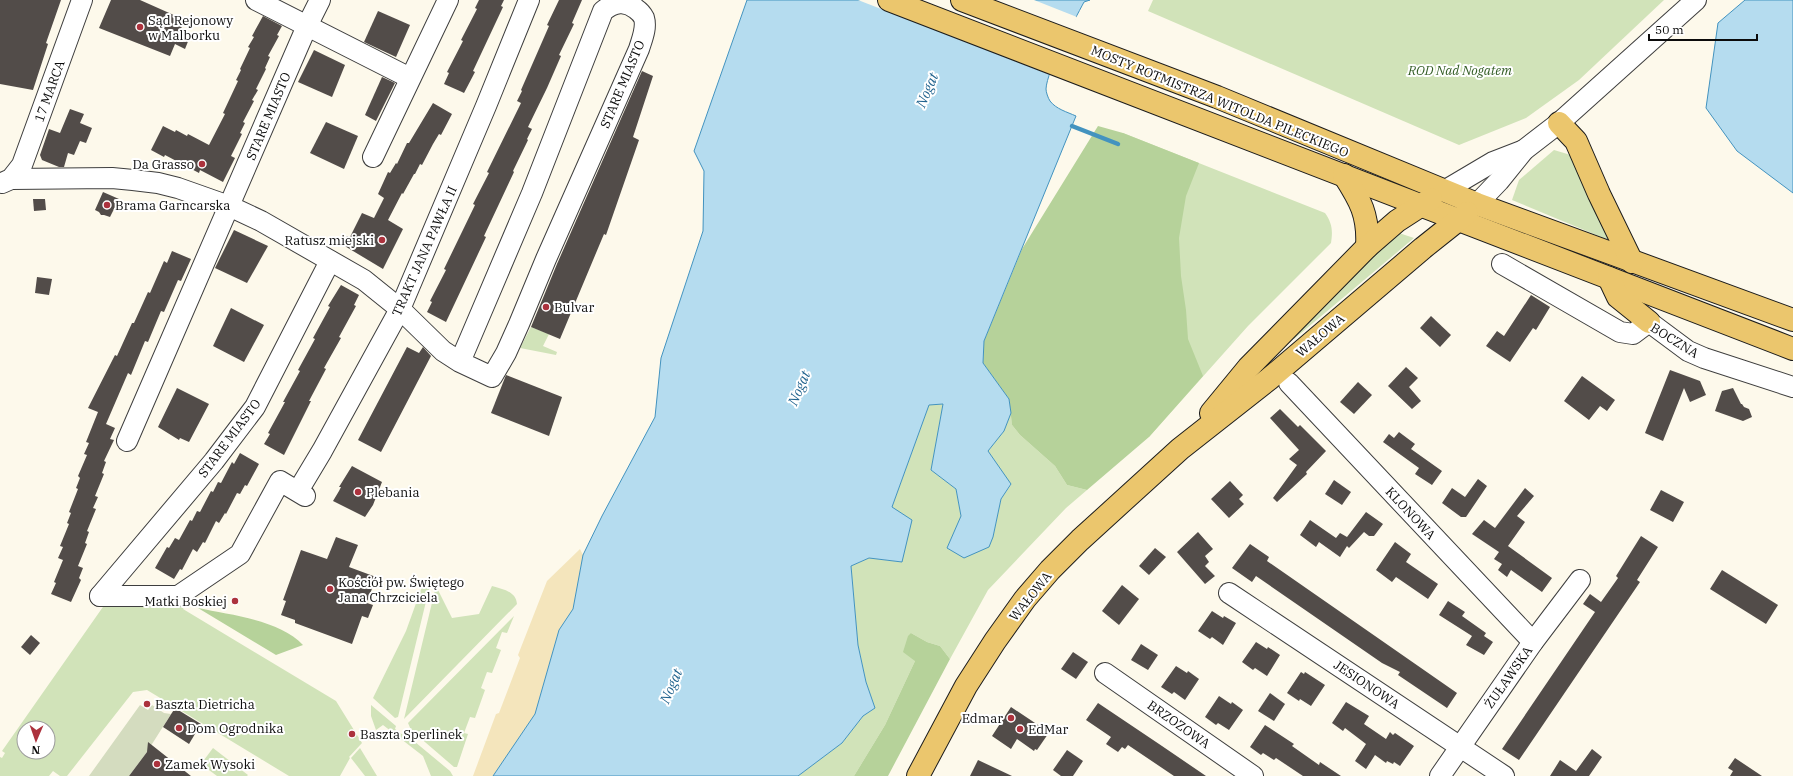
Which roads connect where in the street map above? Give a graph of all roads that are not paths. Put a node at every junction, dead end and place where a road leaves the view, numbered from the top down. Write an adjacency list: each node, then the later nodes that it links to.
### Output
1 (82, 0): 15 (street, 17 MARCA)
2 (320, 0): 9 (street, STARE MIASTO)
3 (448, 0): 10 (street)
4 (529, 0): 26 (street, TRAKT JANA PAWŁA II)
5 (889, 0): 14 (main road, MOSTY ROTMISTRZA WITOLDA PILECKIEGO)
6 (962, 0): 16 (main road, MOSTY ROTMISTRZA WITOLDA PILECKIEGO)
7 (1696, 0): 11 (street)
8 (262, 3): 9 (street)
9 (307, 26): 10 (street); 18 (street, STARE MIASTO)
10 (410, 78): 13 (street)
11 (1559, 123): 12 (street); 23 (main road)
12 (1524, 150): 16 (street); 17 (street)
13 (373, 158)
14 (1344, 175): 19 (main road, MOSTY ROTMISTRZA WITOLDA PILECKIEGO); 21 (main road)
15 (6, 181): 18 (street, STARE MIASTO)
16 (1444, 191): 17 (main road, MOSTY ROTMISTRZA WITOLDA PILECKIEGO); 19 (main road, WAŁOWA)
17 (1477, 204): 20 (main road, WAŁOWA); 23 (main road, MOSTY ROTMISTRZA WITOLDA PILECKIEGO)
18 (229, 206): 22 (street, STARE MIASTO); 33 (street, STARE MIASTO)
19 (1421, 206): 20 (main road, MOSTY ROTMISTRZA WITOLDA PILECKIEGO); 21 (main road, WAŁOWA)
20 (1460, 220): 25 (main road, MOSTY ROTMISTRZA WITOLDA PILECKIEGO); 34 (main road, WAŁOWA)
21 (1366, 247): 34 (main road, WAŁOWA)
22 (330, 261): 26 (street, STARE MIASTO); 35 (street, STARE MIASTO)
23 (1632, 262): 27 (main road, MOSTY ROTMISTRZA WITOLDA PILECKIEGO)
24 (1502, 264): 28 (street, BOCZNA)
25 (1609, 278): 28 (main road); 29 (main road, MOSTY ROTMISTRZA WITOLDA PILECKIEGO)
26 (400, 309): 30 (street, STARE MIASTO); 35 (street, TRAKT JANA PAWŁA II)
27 (1793, 320)
28 (1649, 322): 32 (street, BOCZNA)
29 (1793, 349)
30 (460, 362): 30 (street, STARE MIASTO)
31 (1289, 383): 38 (street, KLONOWA)
32 (1793, 387)
33 (127, 441)
34 (1180, 449): 41 (main road, WAŁOWA)
35 (302, 494)
36 (1580, 580): 38 (street, ŻUŁAWSKA)
37 (1229, 593): 40 (street, JESIONOWA)
38 (1533, 642): 40 (street, ŻUŁAWSKA)
39 (1105, 673): 42 (street, BRZOZOWA)
40 (1460, 746): 43 (street, ŻUŁAWSKA); 44 (street, JESIONOWA)
41 (918, 776)
42 (1253, 776)
43 (1440, 776)
44 (1504, 776)

